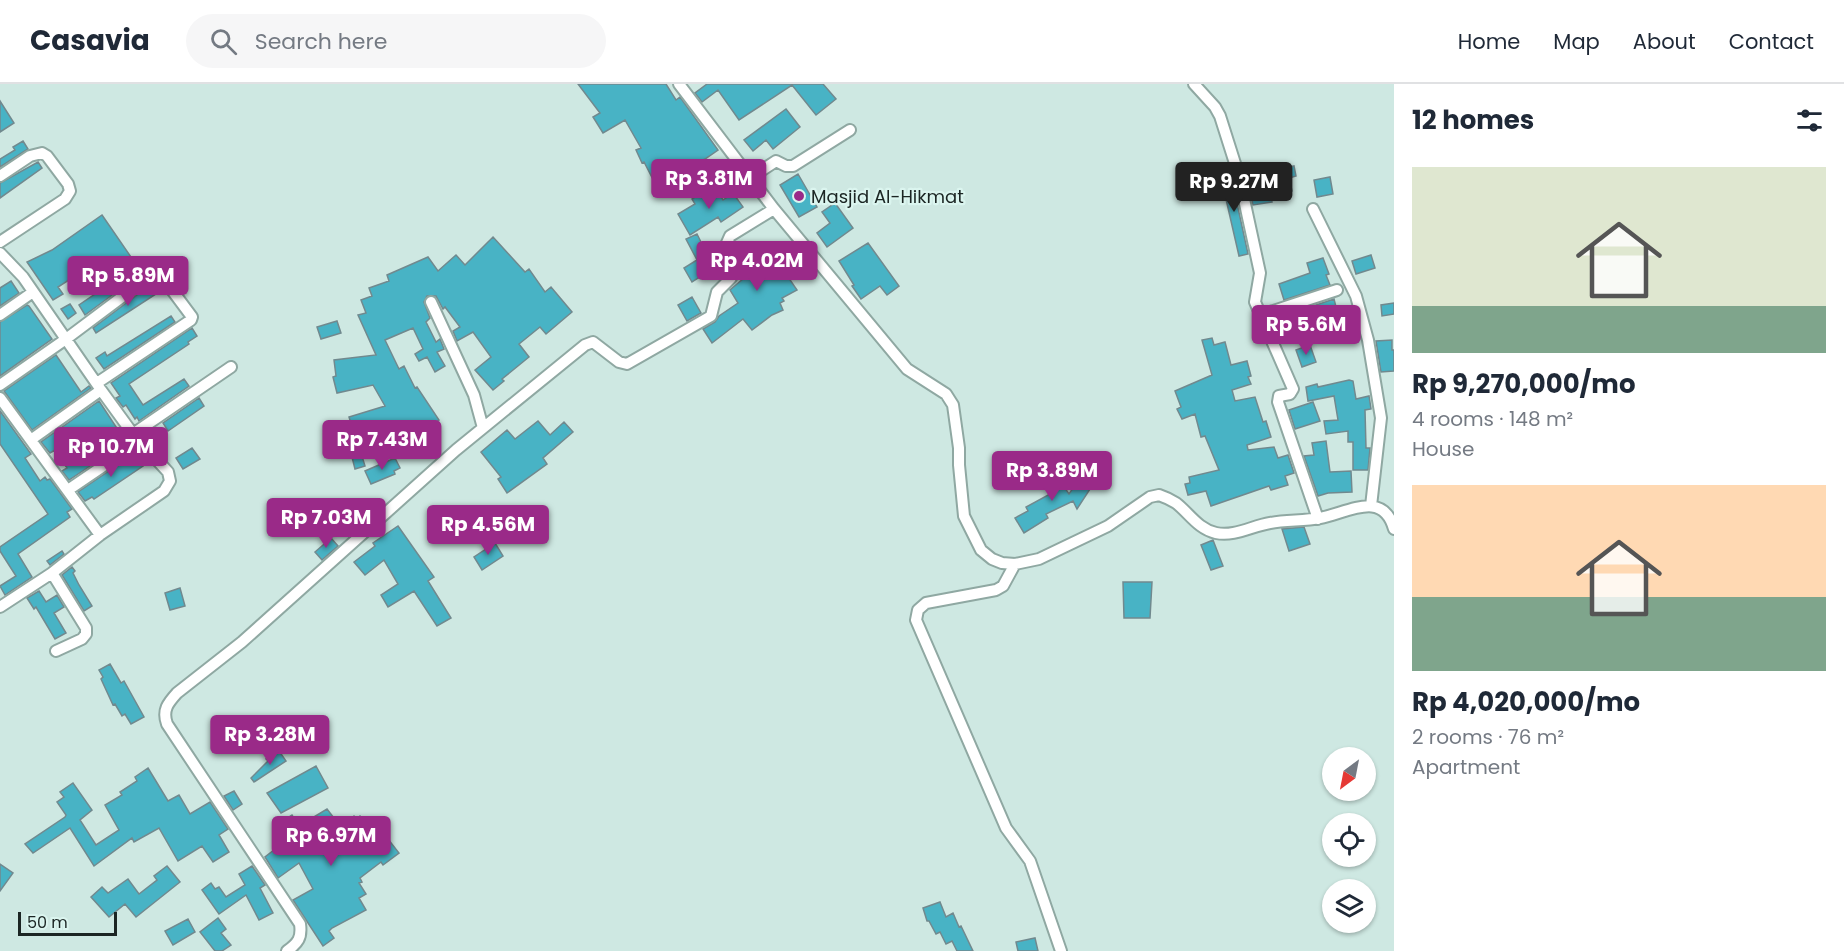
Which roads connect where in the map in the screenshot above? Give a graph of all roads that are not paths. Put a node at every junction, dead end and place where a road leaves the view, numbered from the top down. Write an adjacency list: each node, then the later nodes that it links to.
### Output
1 (679, 84): 5 (street)
2 (1194, 84): 14 (street)
3 (850, 130): 5 (street)
4 (0, 176): 8 (street)
5 (750, 178): 6 (street)
6 (774, 209): 20 (street); 28 (street)
7 (1313, 209): 24 (street)
8 (0, 242)
9 (1, 256): 11 (street)
10 (1338, 290): 14 (street)
11 (33, 292): 13 (street); 15 (street)
12 (431, 302): 20 (street)
13 (0, 315)
14 (1261, 315): 25 (street)
15 (66, 339): 17 (street); 18 (street); 18 (street)
16 (231, 367): 21 (street)
17 (0, 385)
18 (99, 387): 21 (street); 22 (street)
19 (0, 398): 22 (street)
20 (483, 428): 32 (street)
21 (137, 438): 23 (street); 27 (street)
22 (32, 439): 23 (street)
23 (68, 490): 27 (street)
24 (1371, 506): 25 (street); 26 (street)
25 (1318, 519): 28 (street)
26 (1394, 529)
27 (100, 535): 29 (street)
28 (1016, 564): 33 (street)
29 (52, 573): 30 (street); 31 (street)
30 (0, 607)
31 (56, 651)
32 (287, 951)
33 (1061, 951)

